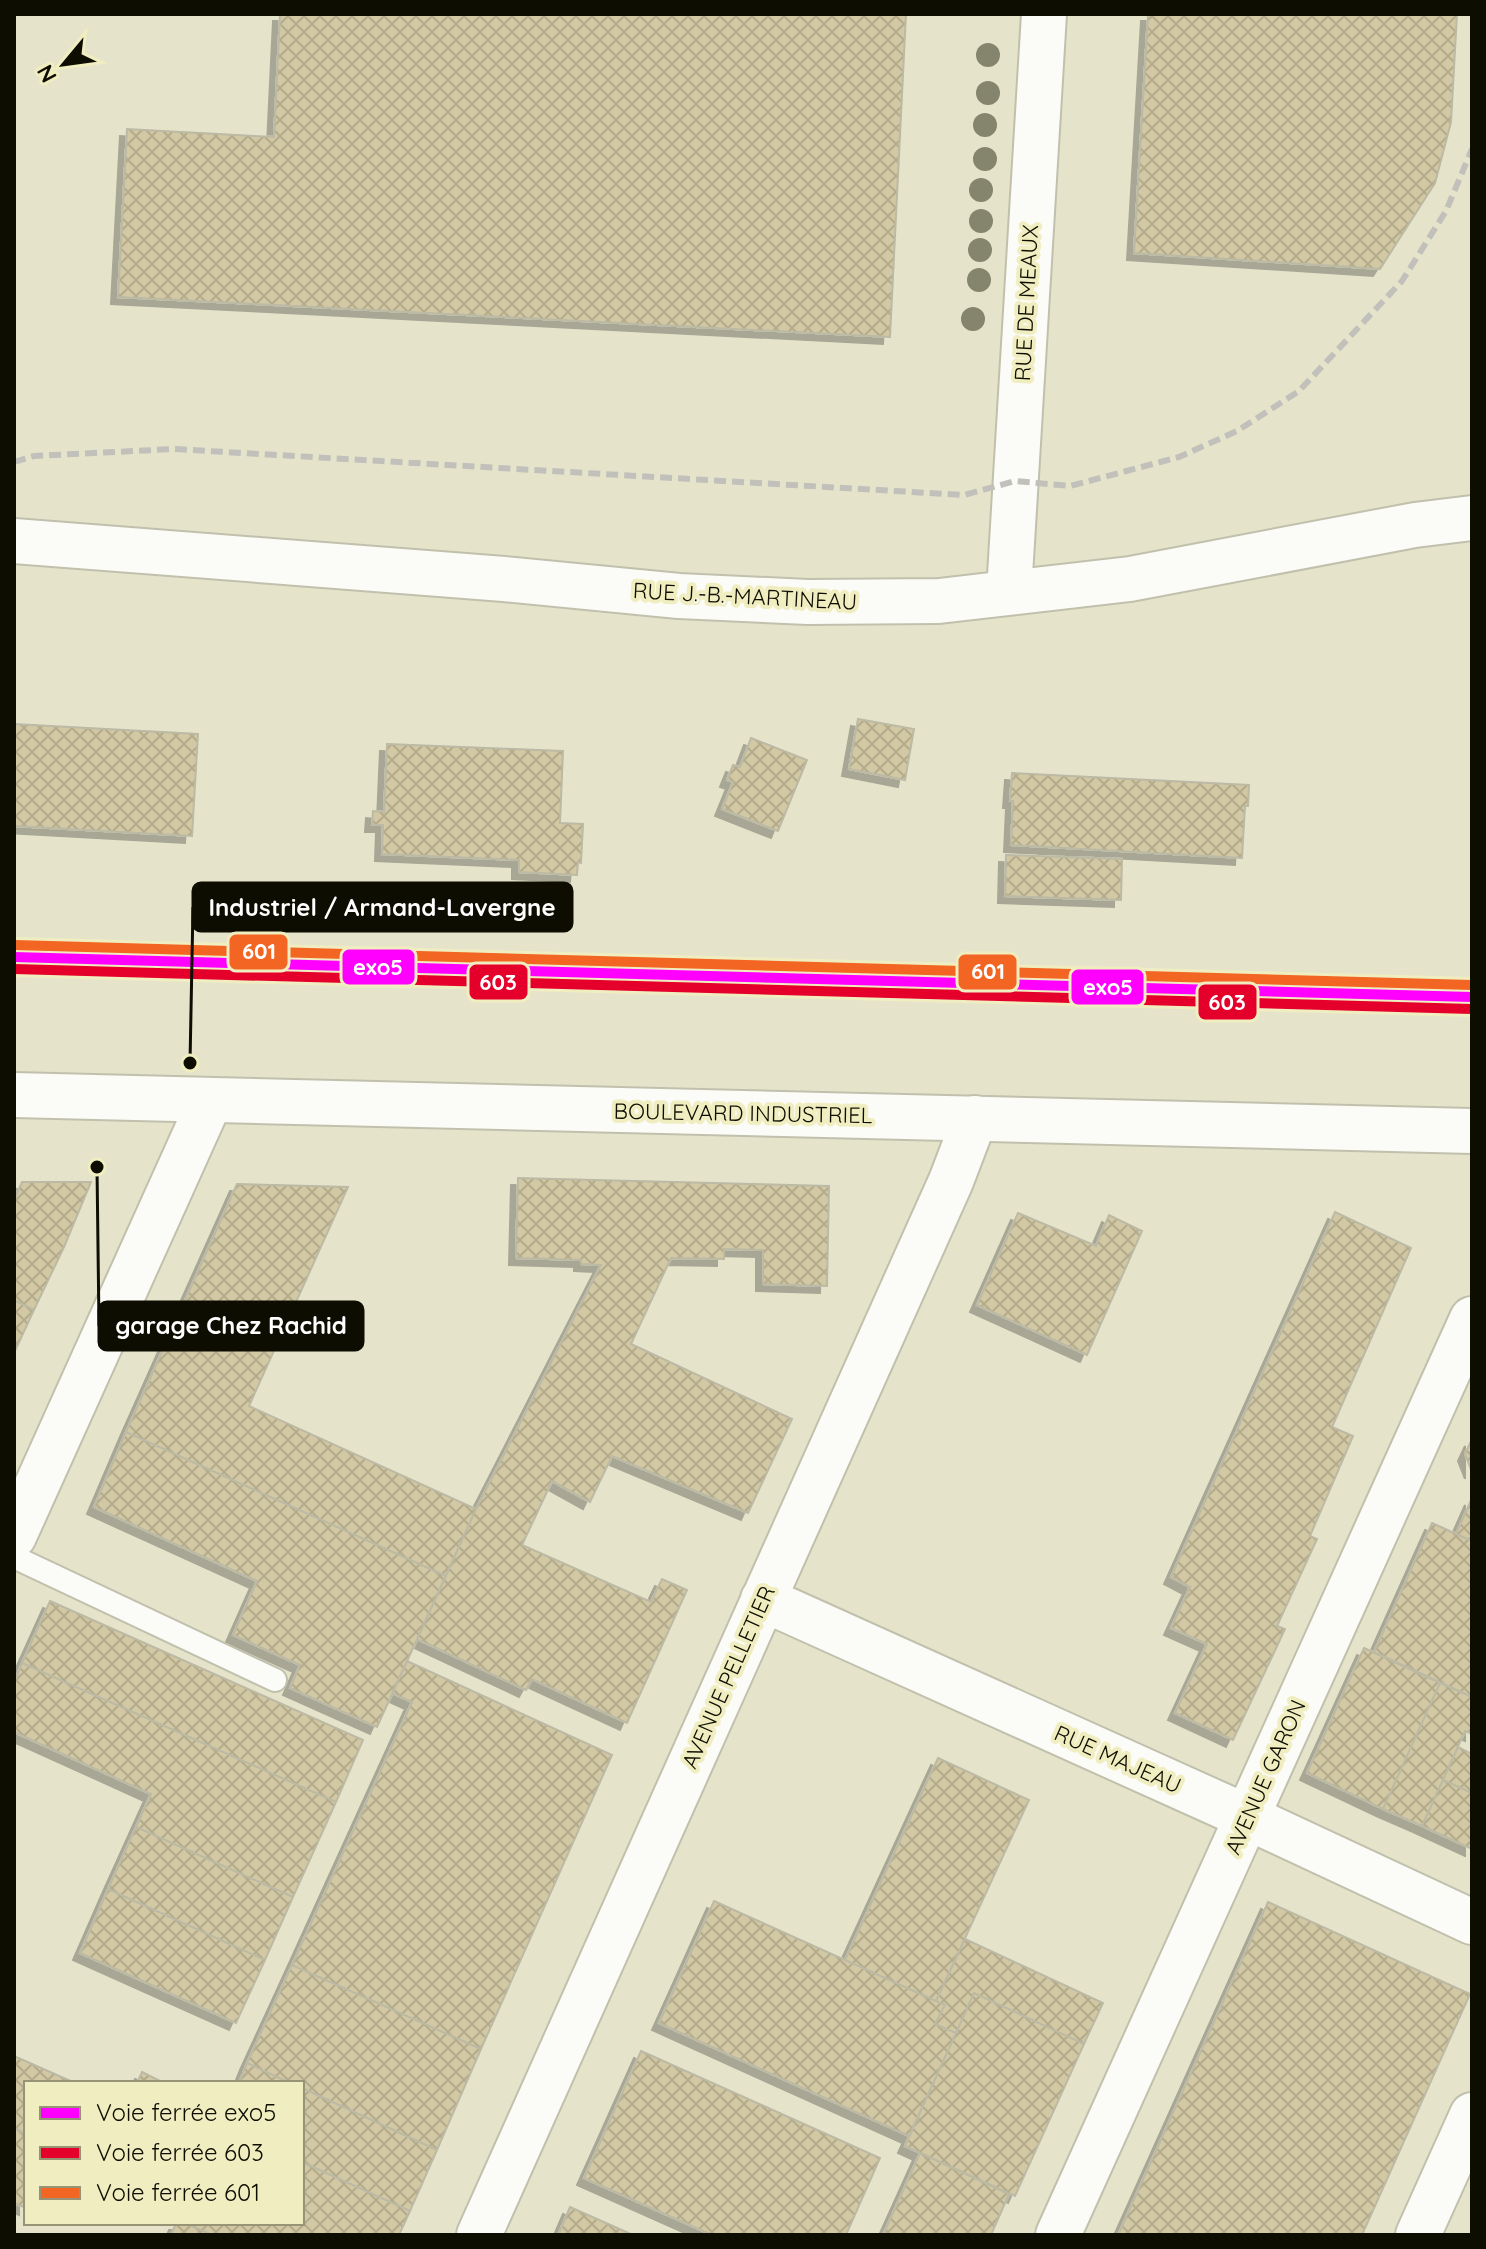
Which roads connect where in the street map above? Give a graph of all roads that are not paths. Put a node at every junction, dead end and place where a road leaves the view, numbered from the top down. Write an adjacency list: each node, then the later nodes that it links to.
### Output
1 (1044, 14): 4 (street, RUE DE MEAUX)
2 (1472, 518): 4 (street, RUE J.-B.-MARTINEAU)
3 (14, 541): 4 (street, RUE J.-B.-MARTINEAU)
4 (1009, 592)
5 (14, 1095): 6 (street, BOULEVARD INDUSTRIEL)
6 (210, 1101): 7 (street, BOULEVARD INDUSTRIEL); 10 (street)
7 (975, 1118): 8 (street, BOULEVARD INDUSTRIEL); 12 (street, AVENUE PELLETIER)
8 (1472, 1131)
9 (1472, 1319): 14 (street, AVENUE GARON)
10 (14, 1536)
11 (14, 1557): 13 (lane)
12 (763, 1599): 14 (street, RUE MAJEAU); 17 (street, AVENUE PELLETIER)
13 (275, 1680)
14 (1247, 1817): 15 (street, RUE MAJEAU); 18 (street, AVENUE GARON)
15 (1472, 1922)
16 (1472, 2115): 19 (street)
17 (479, 2235)
18 (1058, 2235)
19 (1418, 2235)

